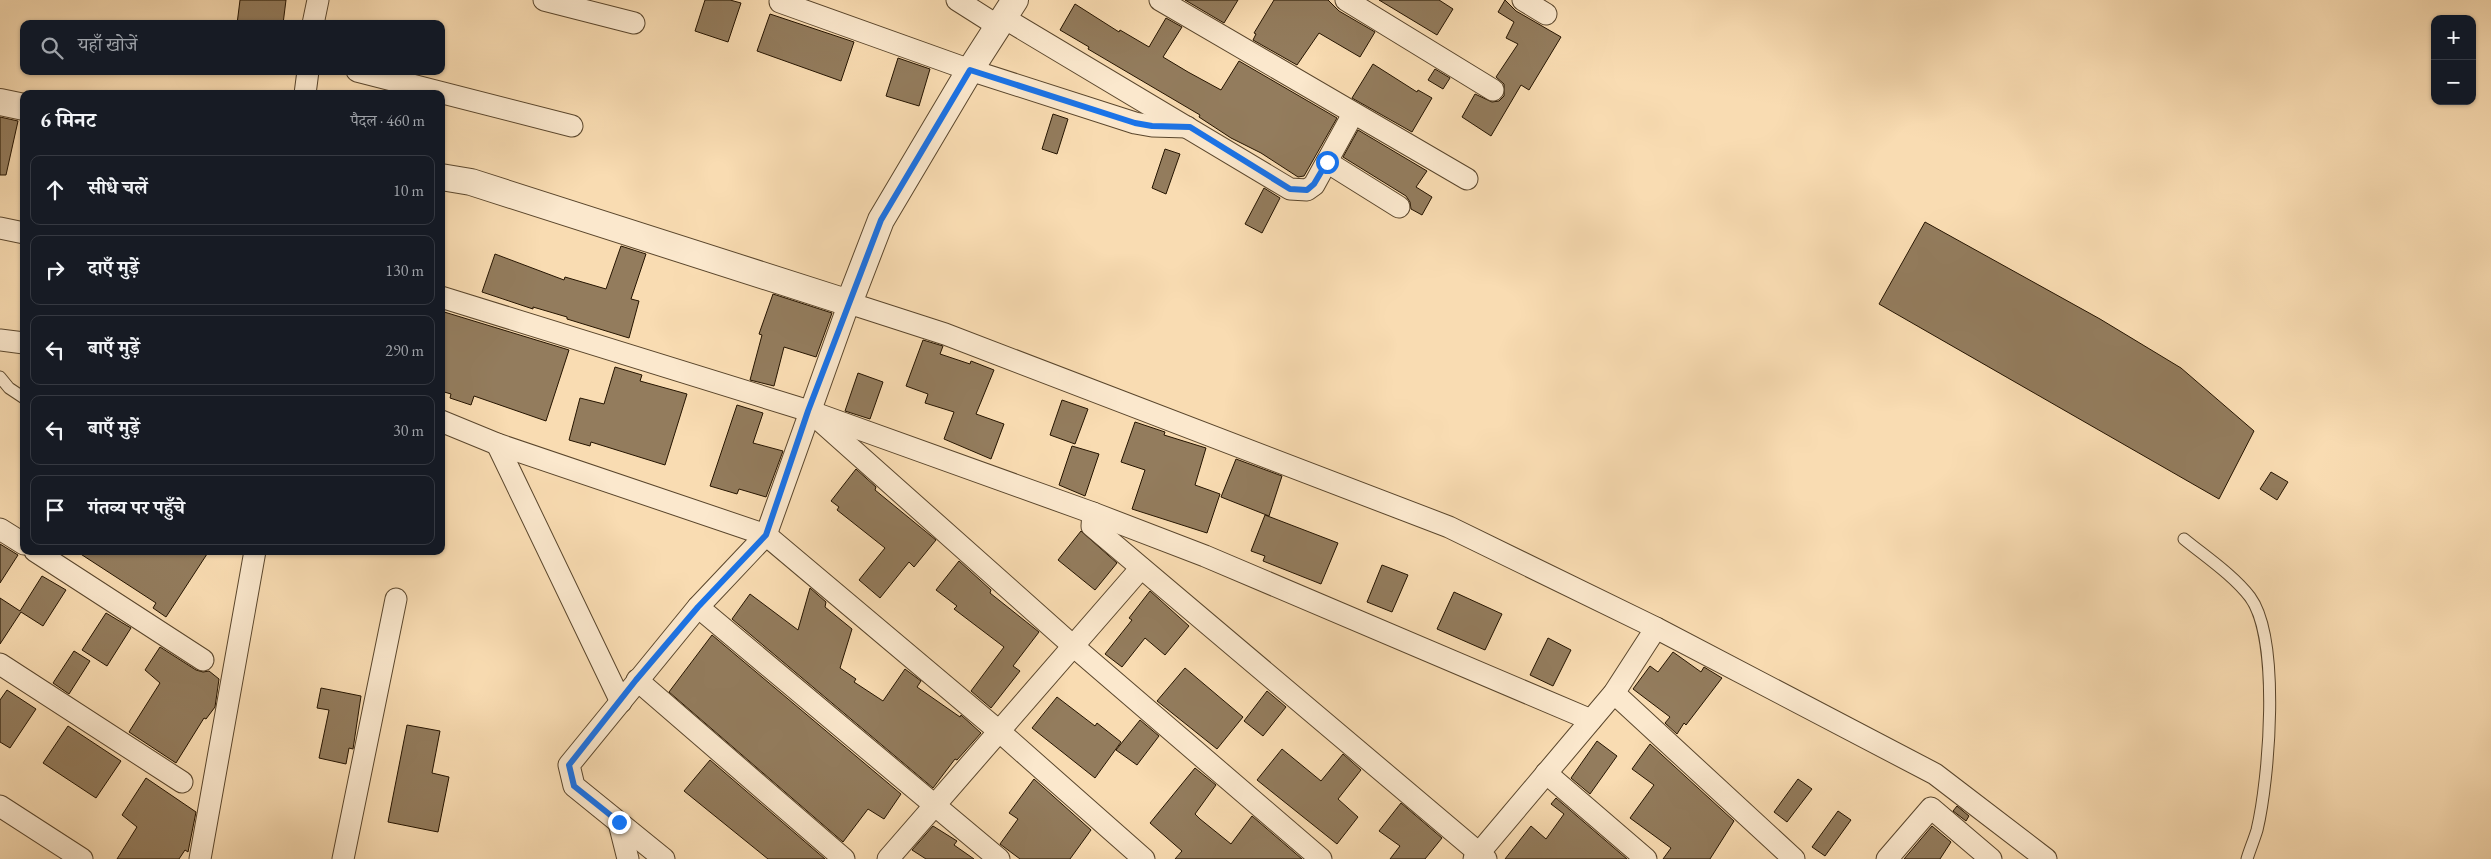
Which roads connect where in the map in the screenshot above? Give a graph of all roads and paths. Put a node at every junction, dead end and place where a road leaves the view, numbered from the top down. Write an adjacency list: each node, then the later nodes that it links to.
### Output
1 (318, 0): 10 (street)
2 (544, 0): 11 (street)
3 (957, 0): 9 (street)
4 (1160, 0): 21 (street)
5 (1523, 0): 8 (street)
6 (779, 1): 12 (street)
7 (1351, 1): 17 (street)
8 (1546, 14)
9 (1006, 15): 12 (street); 23 (street)
10 (314, 20)
11 (634, 23)
12 (970, 70): 23 (street); 31 (street)
13 (307, 75): 15 (street)
14 (372, 75): 16 (street)
15 (306, 90)
16 (431, 90)
17 (1493, 90)
18 (445, 94): 22 (street)
19 (0, 102): 20 (street)
20 (20, 106)
21 (1353, 114): 24 (street); 26 (street)
22 (572, 126)
23 (1190, 127): 24 (street)
24 (1327, 162): 27 (street)
25 (445, 178): 31 (street)
26 (1467, 178)
27 (1399, 207)
28 (0, 228): 29 (street)
29 (20, 232)
30 (445, 298): 36 (street)
31 (849, 303): 36 (street); 49 (street)
32 (0, 340): 33 (street)
33 (20, 342)
34 (0, 377): 35 (lane)
35 (20, 395)
36 (808, 411): 39 (street); 41 (street); 50 (street)
37 (445, 423): 38 (street)
38 (497, 444): 41 (street); 55 (street)
39 (1093, 513): 46 (street); 56 (street)
40 (0, 529): 43 (street)
41 (766, 535): 48 (street); 57 (street)
42 (2184, 540): 79 (lane)
43 (20, 542)
44 (41, 555): 51 (street)
45 (254, 555): 65 (street)
46 (1141, 568): 50 (street); 63 (street)
47 (396, 599): 66 (street)
48 (698, 607): 53 (street); 60 (street)
49 (1656, 628): 54 (street); 78 (street)
50 (1072, 645): 57 (street); 73 (street)
51 (203, 660)
52 (0, 664): 59 (street)
53 (636, 680): 55 (street); 69 (street)
54 (1614, 693): 56 (street); 75 (street)
55 (621, 702): 62 (street)
56 (1590, 720): 58 (street)
57 (1000, 732): 60 (street); 72 (street)
58 (1546, 773): 63 (street); 74 (street)
59 (182, 782)
60 (934, 804): 70 (street); 71 (street)
61 (0, 806): 64 (street)
62 (619, 822): 67 (street); 68 (street)
63 (1480, 857)
64 (82, 859)
65 (200, 859)
66 (343, 859)
67 (628, 859)
68 (664, 859)
69 (844, 859)
70 (888, 859)
71 (999, 859)
72 (1144, 859)
73 (1321, 859)
74 (1646, 859)
75 (1794, 859)
76 (1887, 859): 77 (street)
77 (1991, 859)
78 (2046, 859)
79 (2247, 859)

